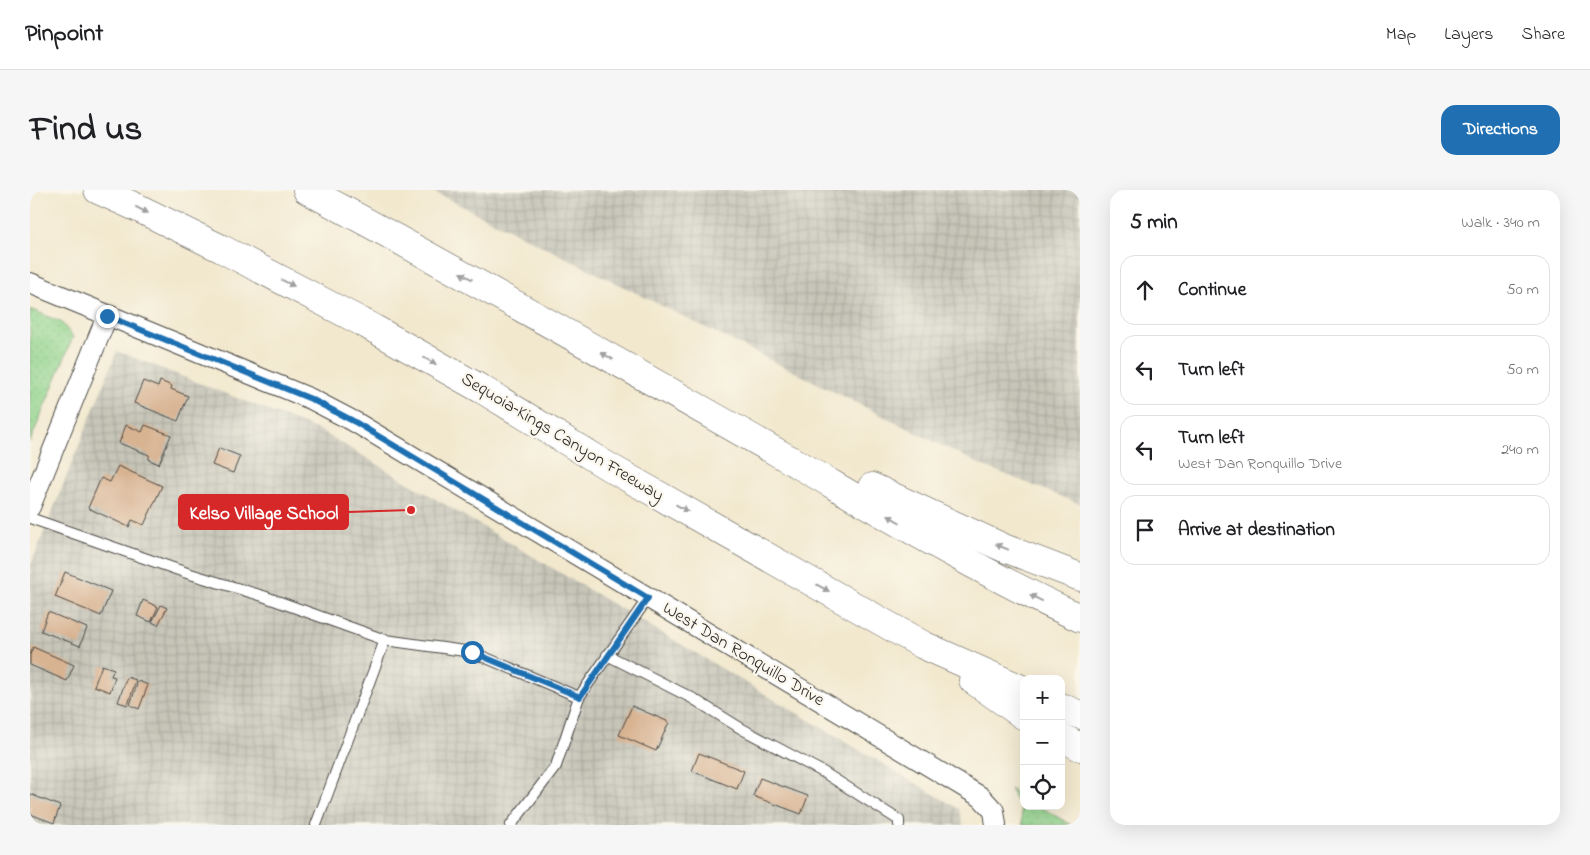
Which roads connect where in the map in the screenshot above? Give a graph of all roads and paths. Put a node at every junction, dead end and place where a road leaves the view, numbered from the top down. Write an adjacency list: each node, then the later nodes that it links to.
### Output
1 (98, 190): 12 (highway, Sequoia–Kings Canyon Freeway, one-way to 12)
2 (307, 190): 5 (highway, one-way to 2)
3 (30, 283): 4 (street, West Dan Ronquillo Drive)
4 (107, 316): 6 (street); 9 (street, West Dan Ronquillo Drive)
5 (650, 380): 8 (highway, one-way to 5); 10 (highway, one-way to 5)
6 (30, 507)
7 (30, 518): 11 (lane)
8 (1080, 577)
9 (648, 598): 13 (lane); 21 (street, West Dan Ronquillo Drive)
10 (1080, 618)
11 (385, 640): 15 (lane); 22 (lane)
12 (923, 645): 14 (highway, Sequoia–Kings Canyon Freeway); 17 (highway)
13 (607, 655): 15 (lane); 24 (lane)
14 (1020, 688)
15 (580, 697): 23 (lane)
16 (1065, 709): 18 (highway)
17 (1020, 713)
18 (1080, 715)
19 (1065, 739): 20 (highway)
20 (1080, 747)
21 (995, 818)
22 (316, 825)
23 (511, 825)
24 (899, 825)

